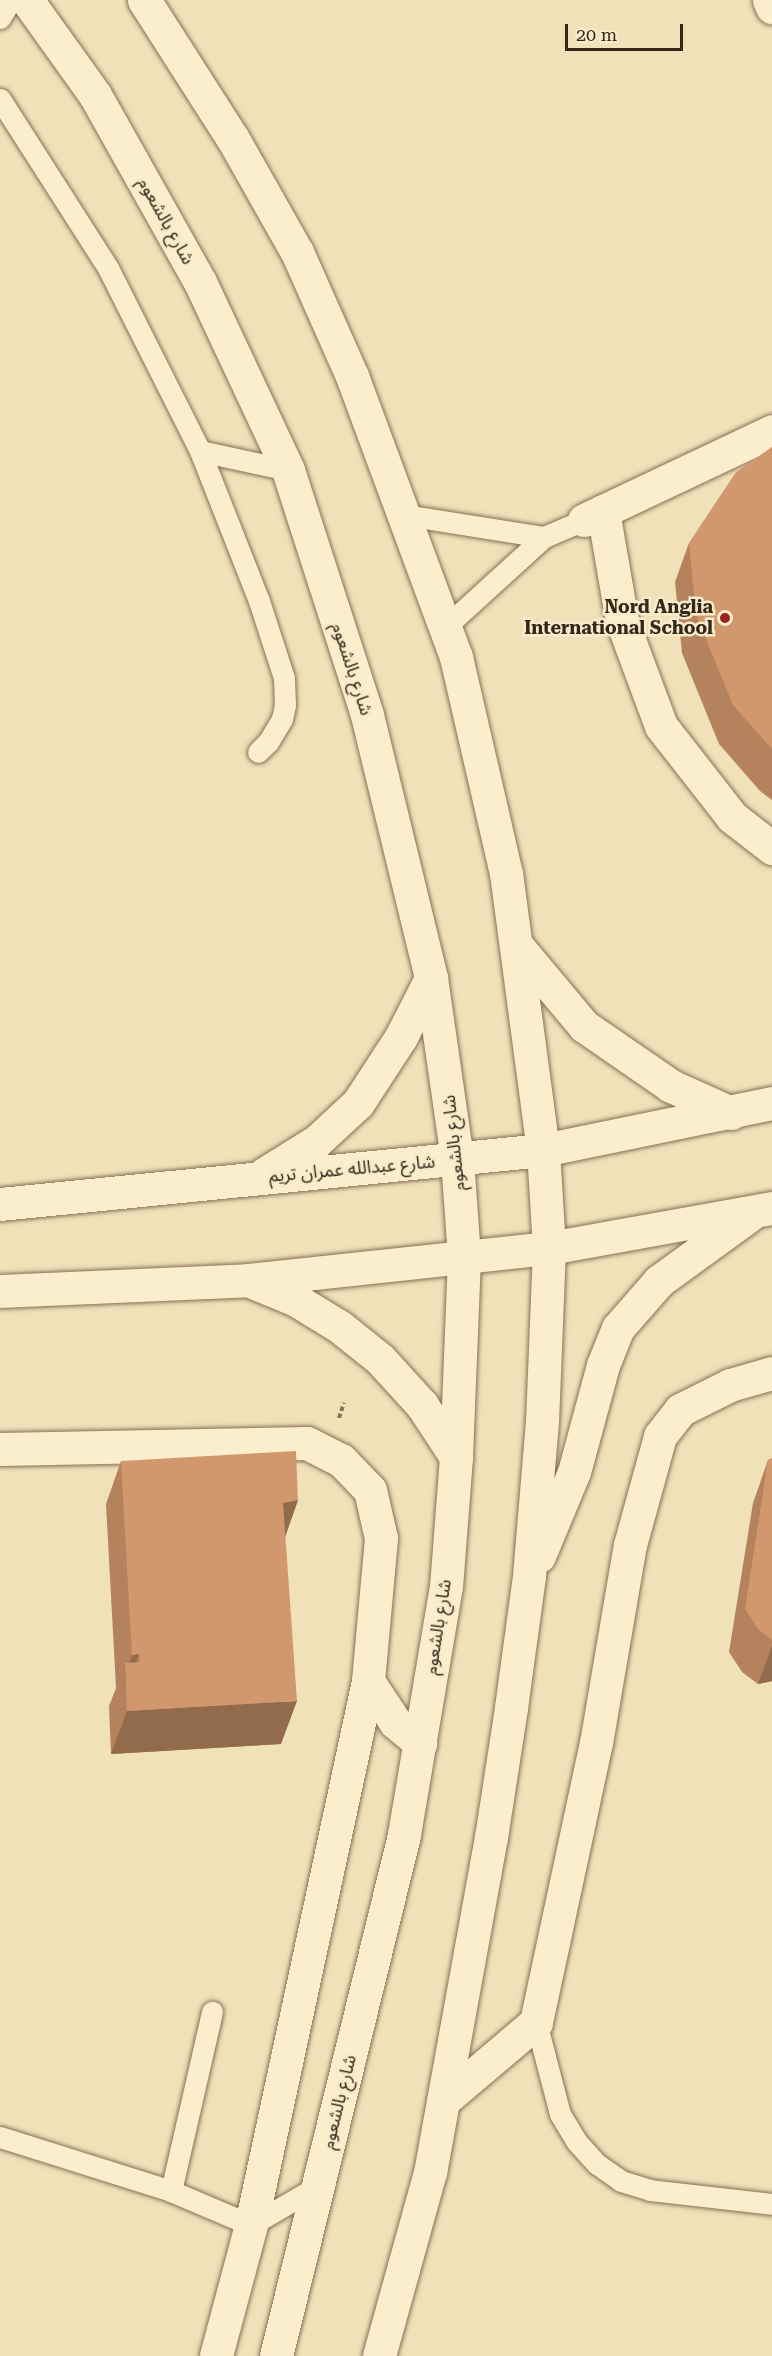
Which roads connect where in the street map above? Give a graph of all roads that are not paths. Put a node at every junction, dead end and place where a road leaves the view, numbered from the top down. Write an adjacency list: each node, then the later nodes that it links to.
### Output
1 (11, 0): 6 (lane)
2 (27, 0): 10 (street, شارع بالشعوم)
3 (144, 0): 11 (street)
4 (769, 0): 5 (street)
5 (772, 7)
6 (0, 18)
7 (0, 99): 9 (lane)
8 (772, 431): 12 (street)
9 (200, 451): 10 (lane); 15 (lane)
10 (288, 470): 18 (street, شارع بالشعوم)
11 (405, 515): 13 (lane); 14 (street)
12 (593, 516): 13 (lane); 16 (street)
13 (544, 537): 14 (lane)
14 (445, 627): 17 (street)
15 (258, 752)
16 (772, 848)
17 (517, 946): 20 (street); 21 (street)
18 (431, 978): 22 (street, شارع بالشعوم); 23 (street)
19 (772, 1103): 20 (street, شارع عبدالله عمران تريم)
20 (731, 1113): 21 (street, شارع عبدالله عمران تريم)
21 (543, 1149): 22 (street, شارع عبدالله عمران تريم); 26 (street)
22 (457, 1159): 23 (street, شارع عبدالله عمران تريم); 27 (street, شارع بالشعوم)
23 (260, 1177): 24 (street, شارع عبدالله عمران تريم)
24 (0, 1204)
25 (764, 1210): 26 (street); 33 (street)
26 (549, 1248): 27 (street); 33 (street)
27 (464, 1257): 28 (street); 32 (street, شارع بالشعوم)
28 (249, 1280): 29 (street); 32 (street)
29 (0, 1291)
30 (772, 1373): 37 (street)
31 (0, 1449): 34 (street)
32 (456, 1457): 35 (street, شارع بالشعوم)
33 (529, 1576): 38 (street)
34 (368, 1681): 35 (street); 43 (street)
35 (420, 1743): 40 (street, شارع بالشعوم)
36 (212, 2013): 41 (lane)
37 (536, 2022): 38 (street); 42 (lane)
38 (443, 2101): 46 (street)
39 (0, 2138): 41 (lane)
40 (318, 2186): 43 (lane); 45 (street, شارع بالشعوم)
41 (171, 2191): 43 (lane)
42 (772, 2204)
43 (250, 2225): 44 (street)
44 (216, 2356)
45 (276, 2356)
46 (379, 2356)

